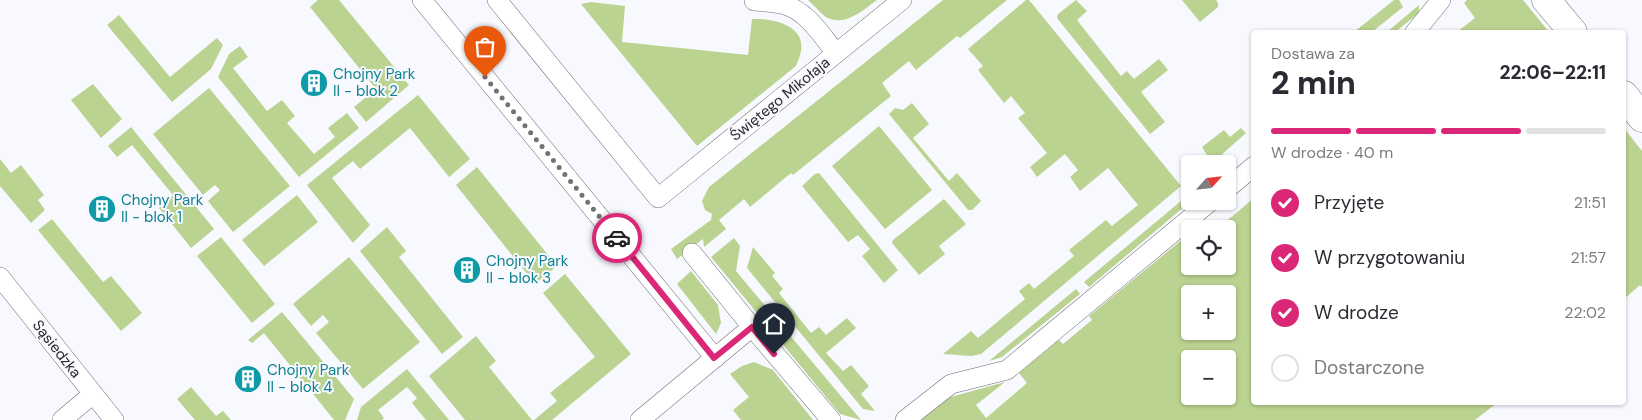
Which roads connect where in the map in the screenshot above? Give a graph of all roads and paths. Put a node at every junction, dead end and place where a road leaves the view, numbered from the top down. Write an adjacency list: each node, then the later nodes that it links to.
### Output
1 (422, 0): 18 (lane)
2 (497, 0): 9 (lane, Świętego Mikołaja)
3 (902, 0): 9 (lane, Świętego Mikołaja)
4 (1441, 0): 7 (lane)
5 (1546, 0): 8 (street)
6 (754, 1): 9 (lane)
7 (1417, 30)
8 (1571, 30)
9 (836, 53)
10 (1626, 98): 11 (street)
11 (1642, 118)
12 (1251, 169): 13 (lane)
13 (1236, 181)
14 (1200, 210): 24 (lane)
15 (692, 253): 17 (lane)
16 (0, 277): 19 (lane, Sąsiedzka)
17 (752, 327): 18 (lane); 23 (lane)
18 (714, 358): 22 (lane)
19 (93, 394): 20 (lane); 21 (lane, Sąsiedzka)
20 (62, 420)
21 (114, 420)
22 (640, 420)
23 (831, 420)
24 (905, 420)

